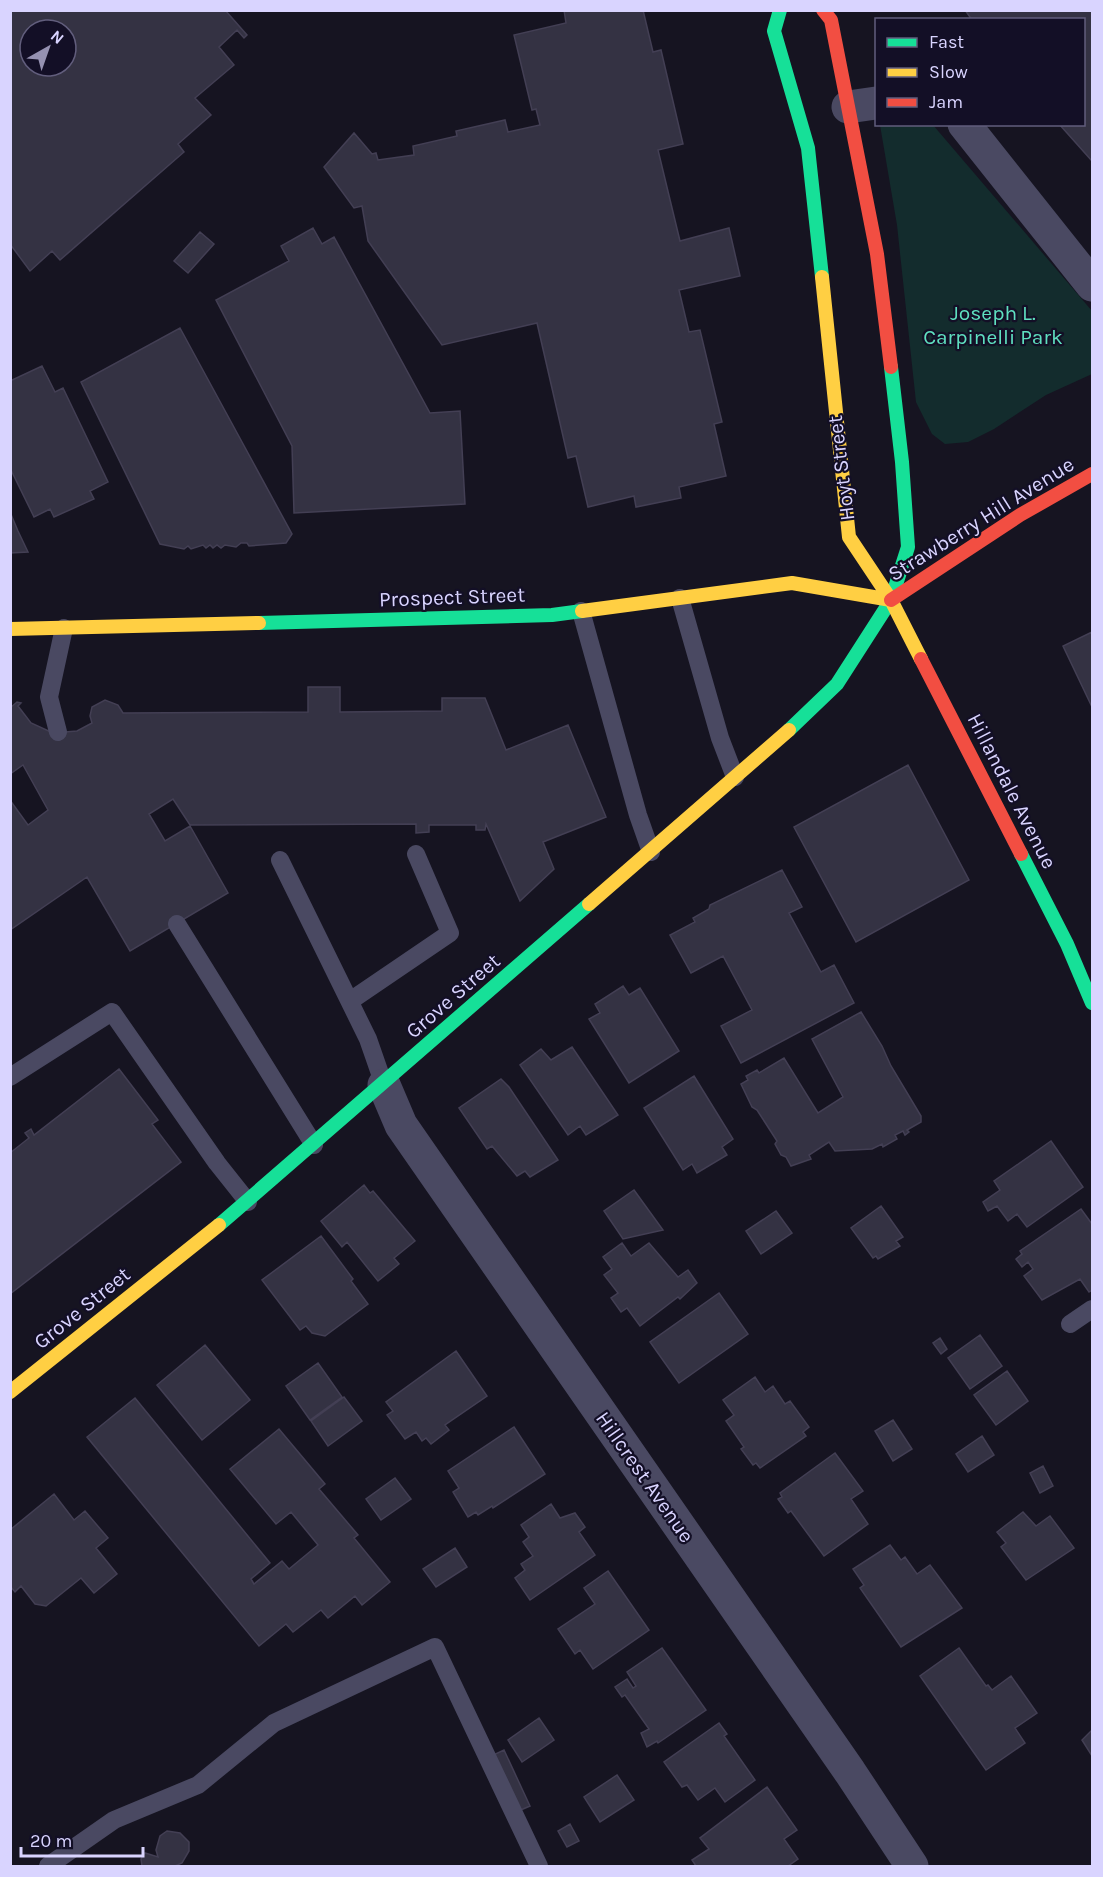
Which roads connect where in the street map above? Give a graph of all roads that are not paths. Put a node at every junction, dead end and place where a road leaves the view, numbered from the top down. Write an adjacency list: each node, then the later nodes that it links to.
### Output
1 (780, 10): 8 (main road, Hoyt Street)
2 (823, 10): 3 (main road)
3 (862, 105): 8 (main road)
4 (966, 126): 5 (street)
5 (1092, 285)
6 (1092, 474): 8 (main road, Strawberry Hill Avenue)
7 (680, 598): 8 (main road, Prospect Street); 9 (main road, Prospect Street); 13 (lane)
8 (891, 600): 13 (main road, Grove Street); 19 (main road, Hillandale Avenue)
9 (581, 610): 10 (main road, Prospect Street); 14 (lane)
10 (64, 628): 11 (main road, Prospect Street); 12 (lane)
11 (10, 629)
12 (58, 732)
13 (735, 777): 14 (main road, Grove Street)
14 (651, 852): 21 (main road, Grove Street)
15 (416, 854): 18 (lane)
16 (280, 860): 18 (lane)
17 (177, 924): 22 (lane)
18 (350, 1001): 21 (lane)
19 (1092, 1003)
20 (10, 1077): 23 (lane)
21 (384, 1085): 22 (main road, Grove Street); 29 (street, Hillcrest Avenue)
22 (314, 1145): 23 (main road, Grove Street)
23 (248, 1202): 26 (main road, Grove Street)
24 (1092, 1309): 25 (lane)
25 (1070, 1324)
26 (10, 1392)
27 (48, 1866): 28 (lane)
28 (539, 1866)
29 (912, 1866)

